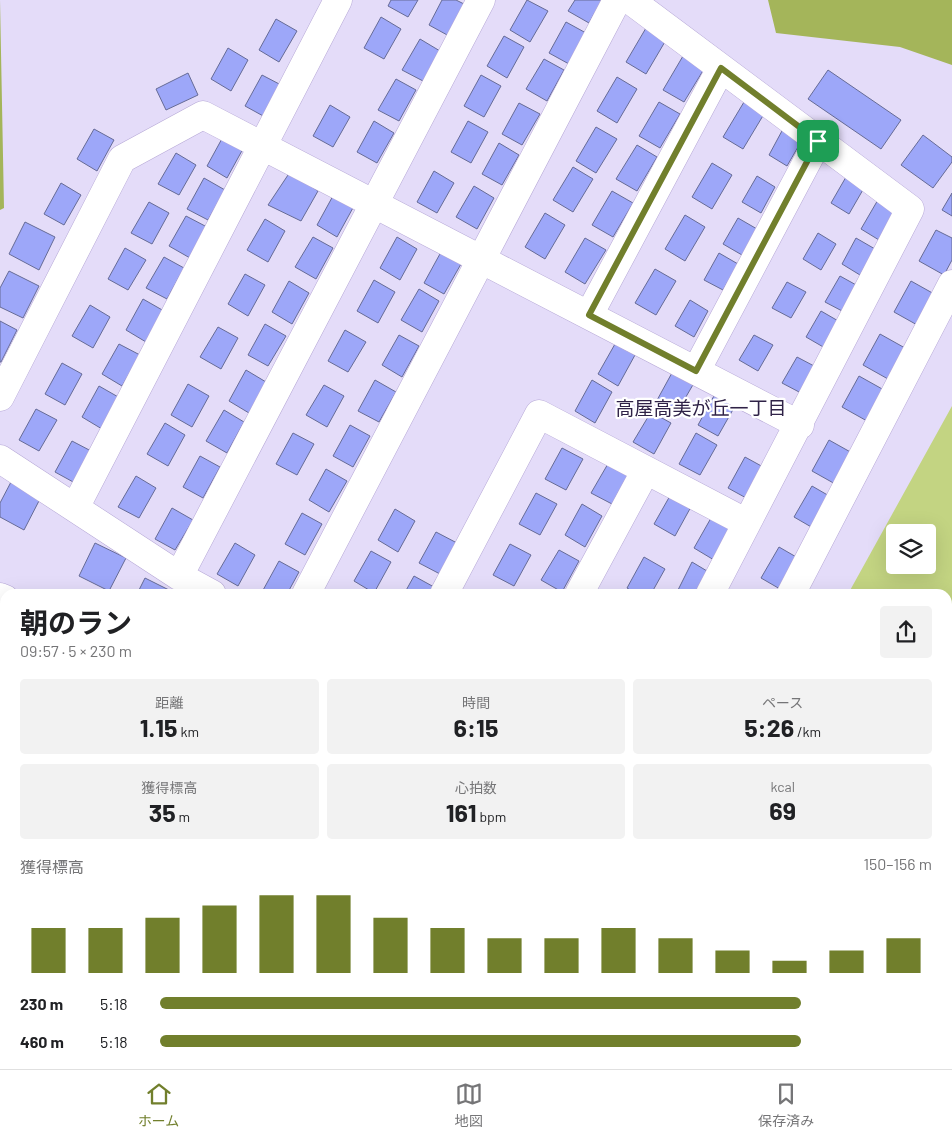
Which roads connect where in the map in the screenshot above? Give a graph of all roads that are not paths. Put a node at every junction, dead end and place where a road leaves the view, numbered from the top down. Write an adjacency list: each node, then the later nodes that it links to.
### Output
1 (338, 0): 7 (street)
2 (481, 0): 8 (street)
3 (617, 0): 9 (street)
4 (630, 0): 5 (street)
5 (721, 68): 6 (street); 11 (street)
6 (818, 141): 12 (street); 14 (street)
7 (262, 146): 8 (street); 13 (street); 17 (street)
8 (374, 204): 9 (street); 19 (street)
9 (481, 260): 11 (street); 21 (street)
10 (952, 284): 25 (street)
11 (589, 315): 12 (street)
12 (696, 371): 14 (street)
13 (0, 397)
14 (800, 425): 18 (street)
15 (0, 459): 17 (street)
16 (646, 470): 18 (street); 22 (street); 23 (street)
17 (75, 508): 19 (street)
18 (747, 523): 24 (street)
19 (178, 576): 20 (street)
20 (203, 589)
21 (309, 589)
22 (447, 589)
23 (582, 589)
24 (713, 589)
25 (794, 589)

